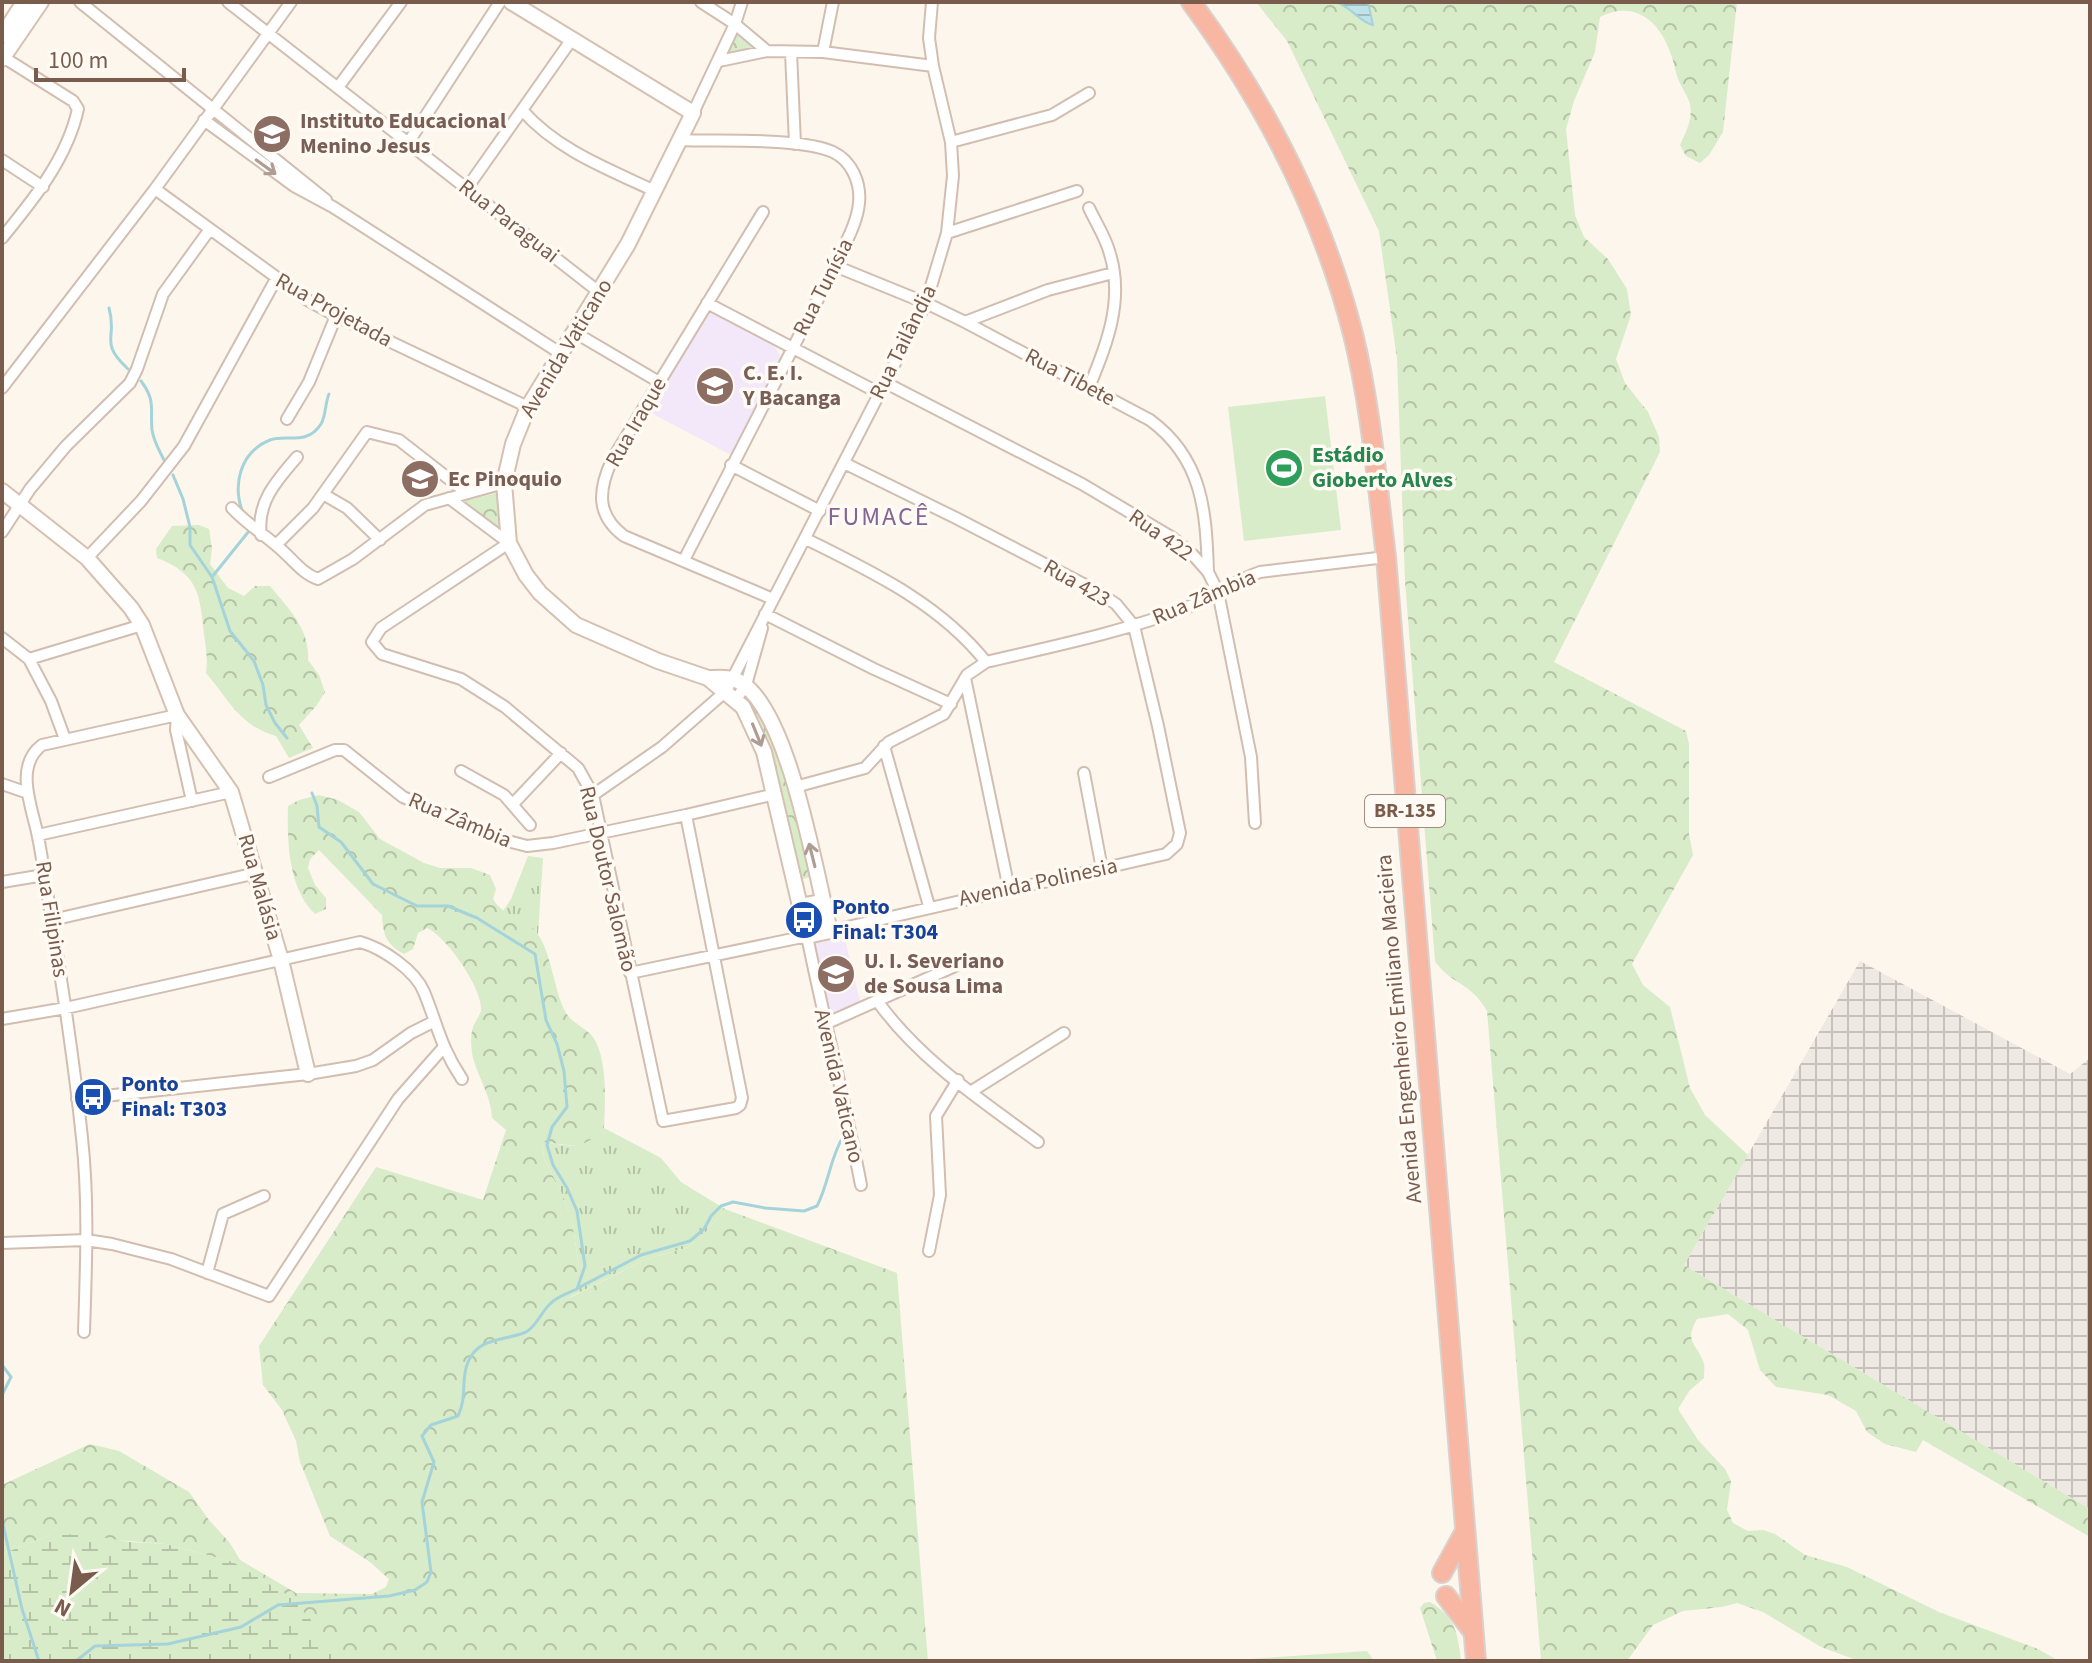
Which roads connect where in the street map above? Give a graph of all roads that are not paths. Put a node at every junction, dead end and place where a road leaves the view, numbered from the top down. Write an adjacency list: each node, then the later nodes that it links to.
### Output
1 (24, 2): 16 (street)
2 (41, 2): 21 (street)
3 (80, 2): 26 (street)
4 (228, 2): 15 (street, Rua Paraguai)
5 (291, 2): 15 (street)
6 (401, 2): 24 (street)
7 (500, 2): 32 (street)
8 (511, 2): 17 (street)
9 (701, 2): 14 (street)
10 (742, 2): 14 (street, Avenida Vaticano)
11 (833, 2): 20 (street)
12 (932, 2): 23 (street, Rua Tailândia)
13 (1191, 2): 81 (highway, Avenida Engenheiro Emiliano Macieira / BR-135)
14 (735, 24): 18 (street); 22 (street, Avenida Vaticano)
15 (269, 33): 24 (street, Rua Paraguai); 26 (street)
16 (2, 36)
17 (572, 39): 27 (street); 28 (street)
18 (767, 51): 19 (street); 22 (street)
19 (791, 52): 20 (street); 33 (street)
20 (823, 52): 23 (street)
21 (3, 58): 35 (street)
22 (719, 61): 28 (street, Avenida Vaticano)
23 (933, 66): 31 (street, Rua Tailândia)
24 (339, 86): 32 (street, Rua Paraguai)
25 (1089, 93): 31 (street)
26 (214, 107): 29 (street); 40 (street)
27 (522, 110): 36 (street); 38 (street)
28 (693, 113): 30 (street, Avenida Vaticano)
29 (204, 120): 37 (street); 40 (street, one-way to 40)
30 (680, 140): 33 (street, Rua Tunísia); 38 (street, Avenida Vaticano)
31 (951, 142): 44 (street, Rua Tailândia)
32 (408, 143): 36 (street, Rua Paraguai)
33 (795, 144): 46 (street, Rua Tunísia)
34 (2, 160): 35 (street)
35 (43, 187): 45 (street)
36 (467, 188): 49 (street, Rua Paraguai)
37 (155, 189): 43 (street, Rua Projetada); 60 (street)
38 (655, 191): 49 (street, Avenida Vaticano)
39 (1077, 191): 44 (street)
40 (333, 207): 56 (street)
41 (1089, 208): 47 (street)
42 (763, 212): 50 (street, Rua Iraque)
43 (210, 229): 48 (street, Rua Projetada); 72 (street)
44 (947, 233): 51 (street, Rua Tailândia)
45 (2, 238)
46 (835, 266): 51 (street, Rua Tibete); 55 (street, Rua Tunísia)
47 (1113, 273): 53 (street); 59 (street)
48 (276, 279): 52 (street, Rua Projetada); 82 (street)
49 (599, 292): 54 (street, Avenida Vaticano)
50 (707, 303): 55 (street); 57 (street, Rua Iraque)
51 (926, 303): 53 (street, Rua Tibete); 58 (street, Rua Tailândia)
52 (336, 316): 62 (street, Rua Projetada); 63 (street)
53 (965, 322): 59 (street, Rua Tibete)
54 (574, 332): 56 (street, Avenida Vaticano); 57 (street)
55 (792, 348): 61 (street); 66 (street, Rua Tunísia)
56 (560, 353): 62 (street, Avenida Vaticano)
57 (659, 382): 83 (street, Rua Iraque)
58 (884, 382): 61 (street, Rua Tailândia); 84 (street, Rua 422)
59 (1089, 387): 84 (street, Rua Tibete)
60 (2, 388)
61 (879, 393): 65 (street, Rua Tailândia)
62 (528, 407): 67 (street, Avenida Vaticano)
63 (287, 419)
64 (297, 457): 76 (street)
65 (844, 463): 74 (street, Rua Tailândia); 89 (street, Rua 423)
66 (731, 465): 74 (street); 83 (street, Rua Tunísia)
67 (504, 483): 69 (street); 79 (street, Avenida Vaticano)
68 (2, 491): 72 (street, Rua Malásia)
69 (467, 493): 70 (street); 71 (street)
70 (323, 494): 78 (street); 80 (street)
71 (449, 498): 78 (street); 79 (street)
72 (19, 505): 75 (street); 82 (street, Rua Malásia)
73 (232, 508): 76 (street)
74 (820, 511): 77 (street, Rua Tailândia)
75 (2, 532)
76 (261, 535): 80 (street)
77 (806, 539): 86 (street, Rua Tailândia); 92 (street)
78 (380, 540): 80 (street)
79 (509, 543): 94 (street, Avenida Vaticano); 99 (street, Rua Doutor Salomão)
80 (276, 545)
81 (1386, 557): 85 (street, Rua Zâmbia); 151 (highway, Avenida Engenheiro Emiliano Macieira / BR-135)
82 (87, 558): 88 (street, Rua Malásia)
83 (684, 560): 86 (street, Rua Iraque)
84 (1208, 572): 85 (street, Rua 422)
85 (1218, 592): 89 (street, Rua Zâmbia); 112 (street, Rua 422)
86 (773, 599): 87 (street, Rua Tailândia)
87 (765, 614): 94 (street, Rua Tailândia); 95 (street)
88 (142, 625): 91 (street); 96 (street, Rua Malásia)
89 (1134, 626): 92 (street, Rua Zâmbia); 116 (street, Avenida Polinesia)
90 (2, 638): 91 (street)
91 (29, 659): 97 (street)
92 (986, 662): 93 (street, Rua Zâmbia)
93 (965, 678): 95 (street, Rua Zâmbia); 120 (street)
94 (735, 688): 104 (street, Avenida Vaticano); 107 (street, Avenida Vaticano, one-way to 107); 108 (street)
95 (951, 704): 98 (street, Rua Zâmbia)
96 (177, 715): 97 (street); 105 (street, Rua Malásia); 109 (street)
97 (65, 739): 106 (street, Rua Filipinas)
98 (884, 746): 104 (street, Rua Zâmbia); 123 (street)
99 (561, 753): 108 (street, Rua Doutor Salomão); 110 (street)
100 (461, 771): 110 (street)
101 (1084, 773): 116 (street)
102 (269, 777): 114 (street, Rua Zâmbia)
103 (2, 784): 106 (street)
104 (795, 787): 121 (street, Avenida Vaticano, one-way to 104)
105 (231, 792): 109 (street); 117 (street, Rua Malásia)
106 (28, 793): 115 (street, Rua Filipinas)
107 (775, 794): 111 (street, Rua Zâmbia); 122 (street, Avenida Vaticano)
108 (593, 795): 114 (street, Rua Doutor Salomão)
109 (192, 801): 115 (street)
110 (513, 804): 113 (street)
111 (686, 815): 114 (street, Rua Zâmbia); 127 (street)
112 (1255, 823)
113 (530, 825)
114 (600, 831): 130 (street, Rua Doutor Salomão)
115 (38, 835): 118 (street, Rua Filipinas)
116 (1102, 869): 120 (street, Avenida Polinesia)
117 (256, 873): 124 (street); 128 (street, Rua Malásia)
118 (44, 875): 119 (street); 124 (street, Rua Filipinas)
119 (2, 882)
120 (1009, 889): 123 (street, Avenida Polinesia)
121 (822, 900): 122 (street); 125 (street, Avenida Vaticano)
122 (800, 904): 126 (street, Avenida Vaticano)
123 (929, 906): 125 (street, Avenida Polinesia)
124 (52, 920): 132 (street, Rua Filipinas)
125 (830, 931): 126 (street, Avenida Polinesia)
126 (807, 936): 127 (street, Avenida Polinesia); 135 (street, Avenida Vaticano)
127 (715, 955): 130 (street, Avenida Polinesia); 130 (street, Rua Doutor Salomão)
128 (281, 960): 132 (street); 134 (street); 138 (street, Rua Malásia)
129 (955, 966): 131 (street)
130 (630, 973)
131 (878, 1002): 135 (street); 140 (street)
132 (66, 1008): 133 (street); 142 (street, Rua Filipinas)
133 (2, 1019)
134 (433, 1022): 137 (street); 138 (street)
135 (825, 1024): 144 (street, Avenida Vaticano)
136 (1064, 1033): 141 (street)
137 (443, 1048): 139 (street); 149 (street)
138 (308, 1074): 142 (street)
139 (462, 1079)
140 (958, 1080): 141 (street); 148 (street)
141 (972, 1091): 143 (street)
142 (77, 1099): 146 (street, Rua Filipinas)
143 (1038, 1142)
144 (861, 1185)
145 (264, 1196): 149 (street)
146 (86, 1240): 147 (street); 149 (street); 150 (street, Rua Filipinas)
147 (2, 1243)
148 (929, 1251)
149 (207, 1273)
150 (84, 1332)
151 (1465, 1530): 152 (highway); 154 (highway, Avenida Engenheiro Emiliano Macieira / BR-135)
152 (1442, 1573)
153 (1446, 1596): 154 (highway)
154 (1473, 1635): 155 (highway, Avenida Engenheiro Emiliano Macieira / BR-135)
155 (1476, 1661)

